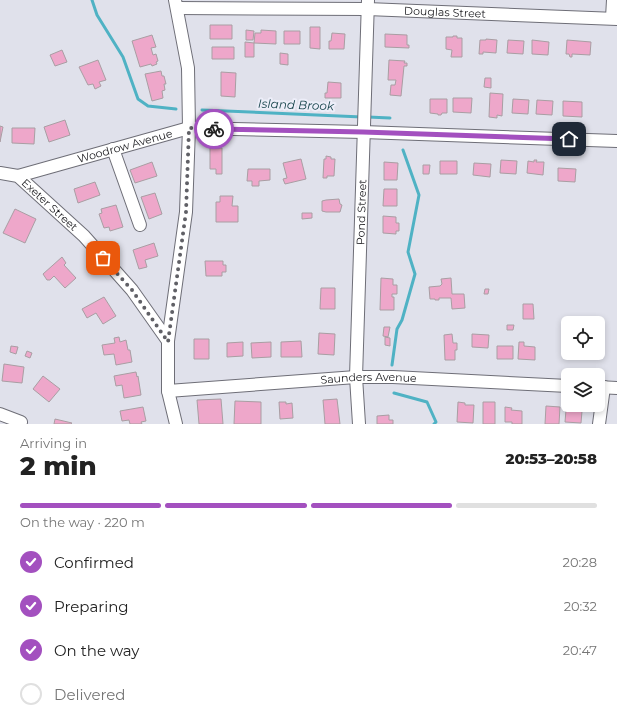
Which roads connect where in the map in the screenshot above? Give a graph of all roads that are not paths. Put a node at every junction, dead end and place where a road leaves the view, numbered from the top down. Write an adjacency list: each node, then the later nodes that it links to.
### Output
1 (613, 0): 4 (street)
2 (176, 4): 3 (street, Douglas Street); 5 (street)
3 (367, 5): 4 (street, Douglas Street); 6 (street, Pond Street)
4 (615, 19)
5 (189, 128): 6 (street, Woodrow Avenue); 8 (street, Woodrow Avenue); 12 (street)
6 (363, 132): 7 (street, Woodrow Avenue); 13 (street, Pond Street)
7 (617, 141)
8 (113, 149): 10 (street, Woodrow Avenue); 11 (street)
9 (0, 172): 10 (street, Exeter Street)
10 (18, 176): 12 (street, Exeter Street)
11 (140, 225)
12 (168, 342): 17 (street)
13 (356, 377): 14 (street, Saunders Avenue); 17 (street, Saunders Avenue); 22 (street, Pond Street)
14 (561, 386)
15 (605, 387): 16 (street)
16 (617, 388)
17 (168, 391): 21 (street)
18 (600, 412): 23 (street)
19 (0, 414): 20 (street)
20 (20, 424)
21 (176, 424)
22 (359, 424)
23 (599, 424)

